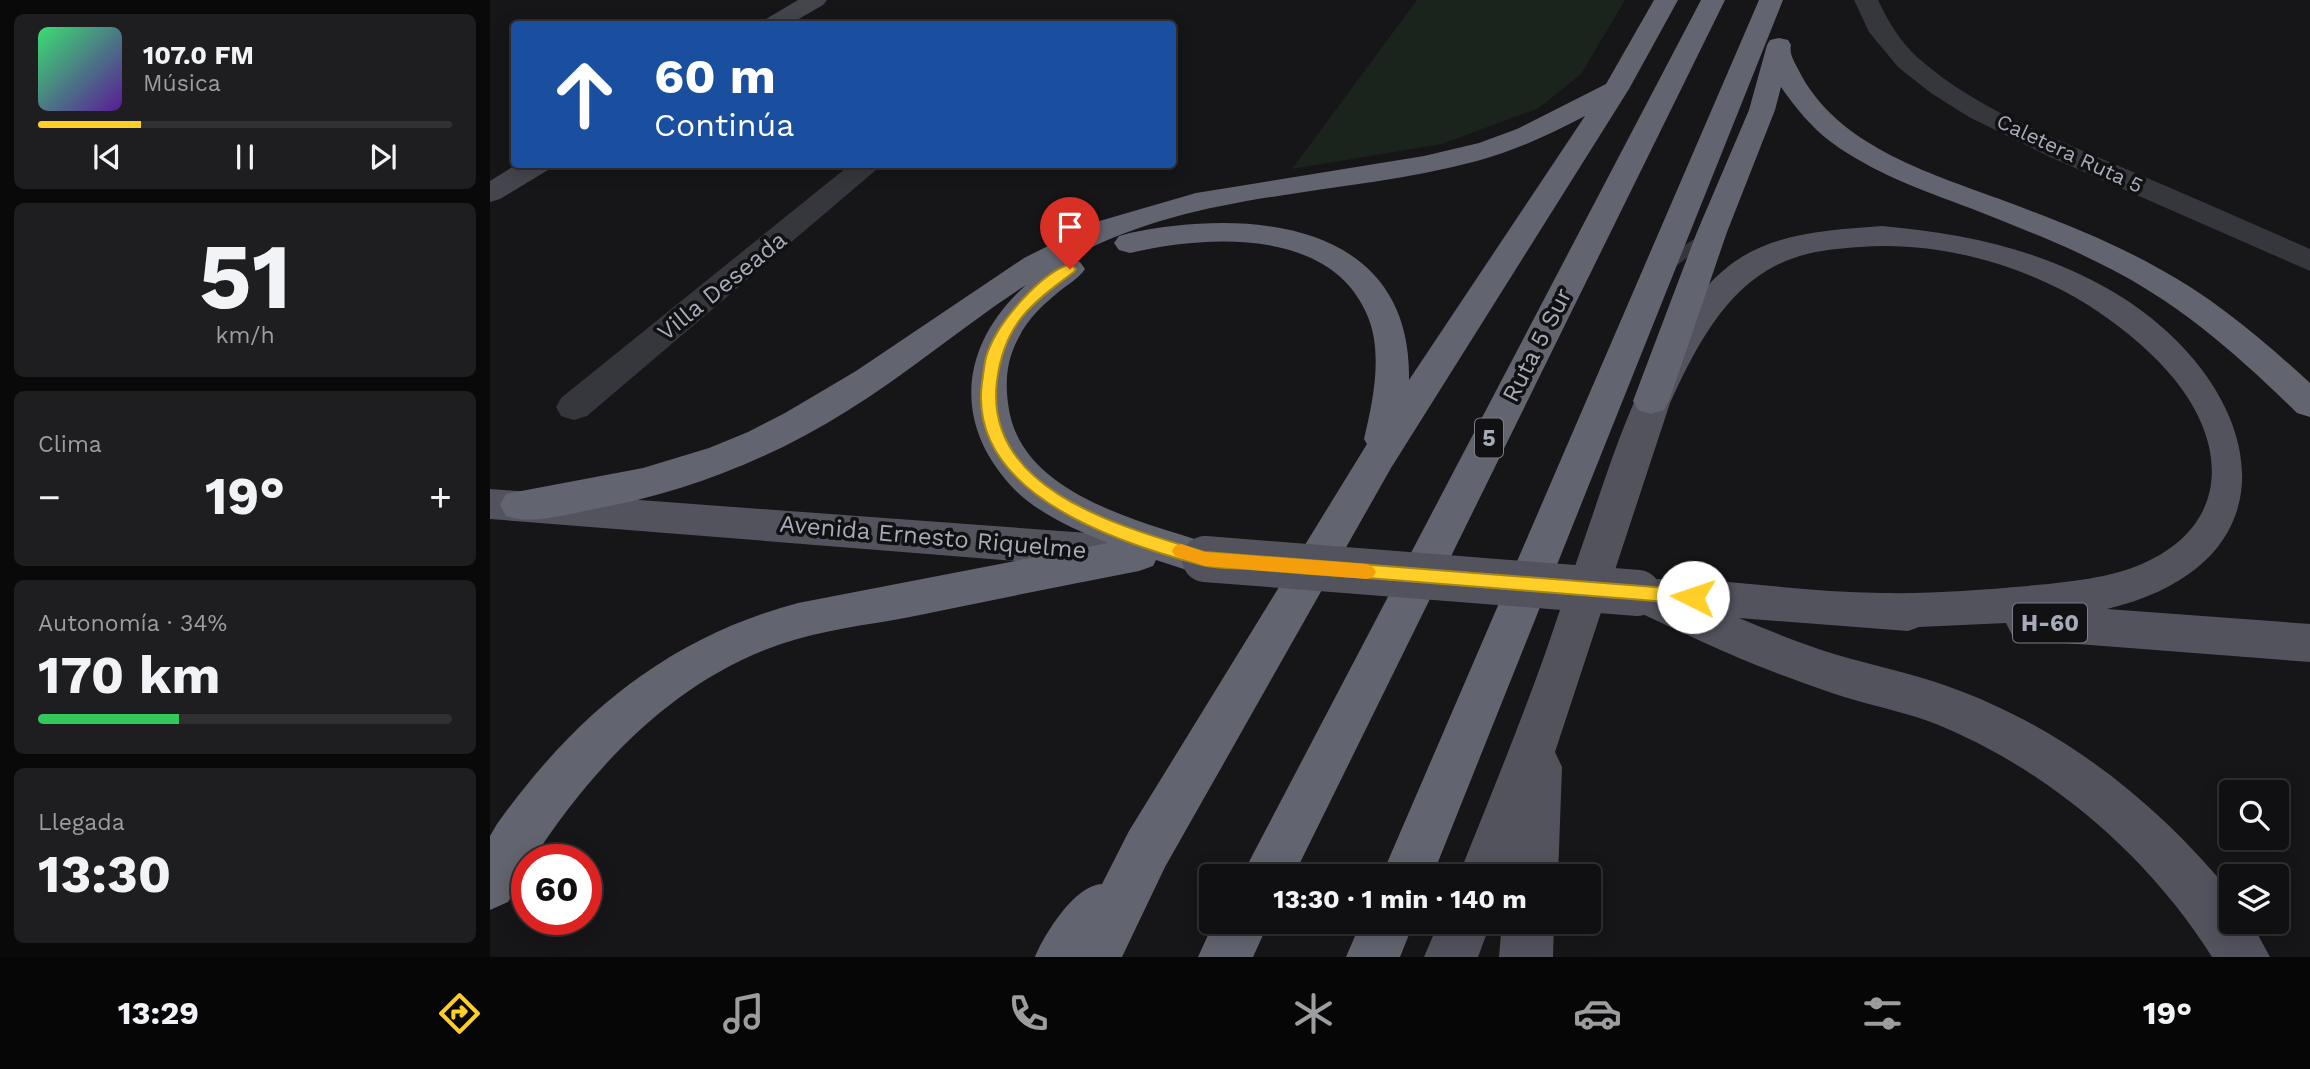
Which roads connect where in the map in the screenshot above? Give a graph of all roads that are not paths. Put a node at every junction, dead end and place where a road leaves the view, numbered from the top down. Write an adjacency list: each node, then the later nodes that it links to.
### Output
1 (815, 0): 7 (main road)
2 (1666, 0): 9 (highway)
3 (1713, 0): 28 (highway, Ruta 5 Sur / 5)
4 (1771, 0): 15 (highway)
5 (1787, 0): 8 (highway)
6 (1866, 0): 14 (street, Caletera Ruta 5)
7 (779, 21)
8 (1778, 53): 13 (highway); 17 (highway)
9 (1616, 89): 19 (highway); 20 (highway)
10 (531, 168): 12 (main road)
11 (864, 168): 18 (street, Villa Deseada)
12 (490, 193)
13 (1712, 232): 15 (lane); 16 (highway)
14 (2310, 261)
15 (1658, 271): 29 (highway)
16 (1651, 401): 24 (main road); 26 (main road)
17 (2310, 404)
18 (575, 407)
19 (1378, 458): 22 (highway); 27 (highway)
20 (500, 506): 21 (main road, Avenida Ernesto Riquelme)
21 (1139, 554): 22 (main road, Avenida Ernesto Riquelme); 32 (highway)
22 (1205, 559): 23 (main road, Avenida Ernesto Riquelme, bridge)
23 (1638, 593): 24 (main road, Avenida Ernesto Riquelme / H-60); 43 (main road)
24 (1883, 611): 25 (main road, Avenida Ernesto Riquelme / H-60)
25 (2310, 643)
26 (1540, 735): 30 (main road); 31 (main road)
27 (1147, 849): 37 (highway); 38 (highway)
28 (1273, 864)
29 (1411, 864)
30 (1488, 864)
31 (1533, 864)
32 (490, 884)
33 (1236, 934): 39 (highway)
34 (1383, 934): 40 (highway)
35 (1460, 934): 41 (main road)
36 (1527, 934): 42 (main road)
37 (1062, 957)
38 (1094, 957)
39 (1225, 957)
40 (1373, 957)
41 (1451, 957)
42 (1526, 957)
43 (2243, 957)

